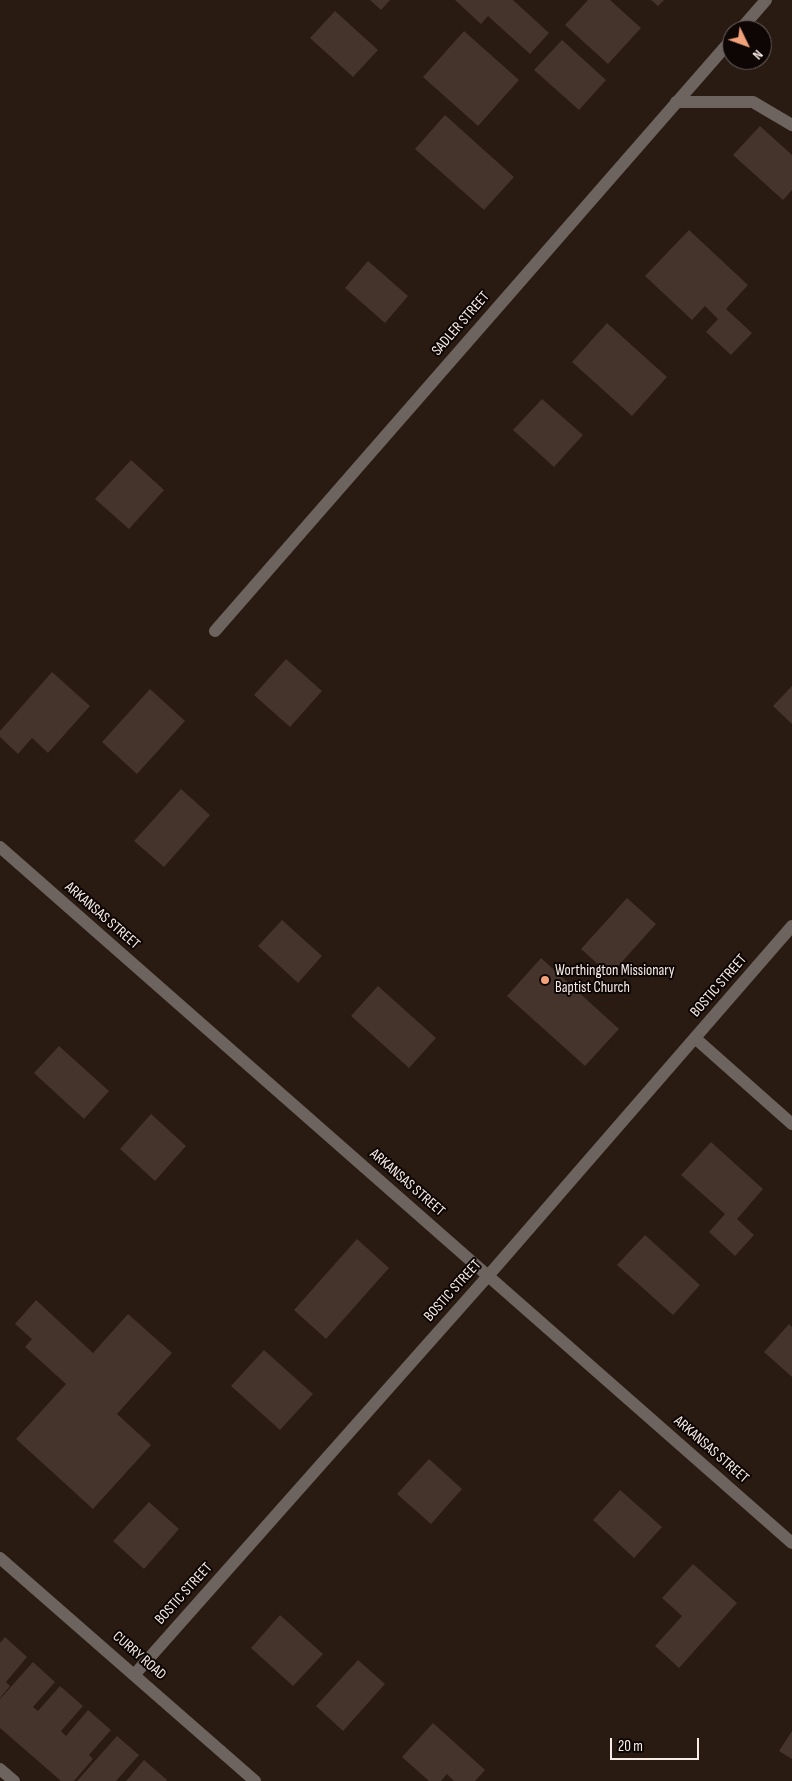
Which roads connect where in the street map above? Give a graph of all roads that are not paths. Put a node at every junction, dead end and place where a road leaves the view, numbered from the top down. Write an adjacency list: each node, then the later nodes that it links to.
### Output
1 (766, 0): 2 (street)
2 (749, 20)
3 (722, 50): 4 (street, SADLER STREET)
4 (676, 102): 5 (street); 6 (street, SADLER STREET)
5 (792, 125)
6 (215, 632)
7 (0, 847): 11 (street, ARKANSAS STREET)
8 (792, 926): 9 (street, BOSTIC STREET)
9 (695, 1038): 10 (street); 11 (street, BOSTIC STREET)
10 (792, 1124)
11 (488, 1276): 12 (street, ARKANSAS STREET); 14 (street, BOSTIC STREET)
12 (792, 1543)
13 (0, 1558): 14 (street, CURRY ROAD)
14 (135, 1674): 16 (street, CURRY ROAD)
15 (0, 1769): 17 (street)
16 (250, 1780)
17 (14, 1781)

